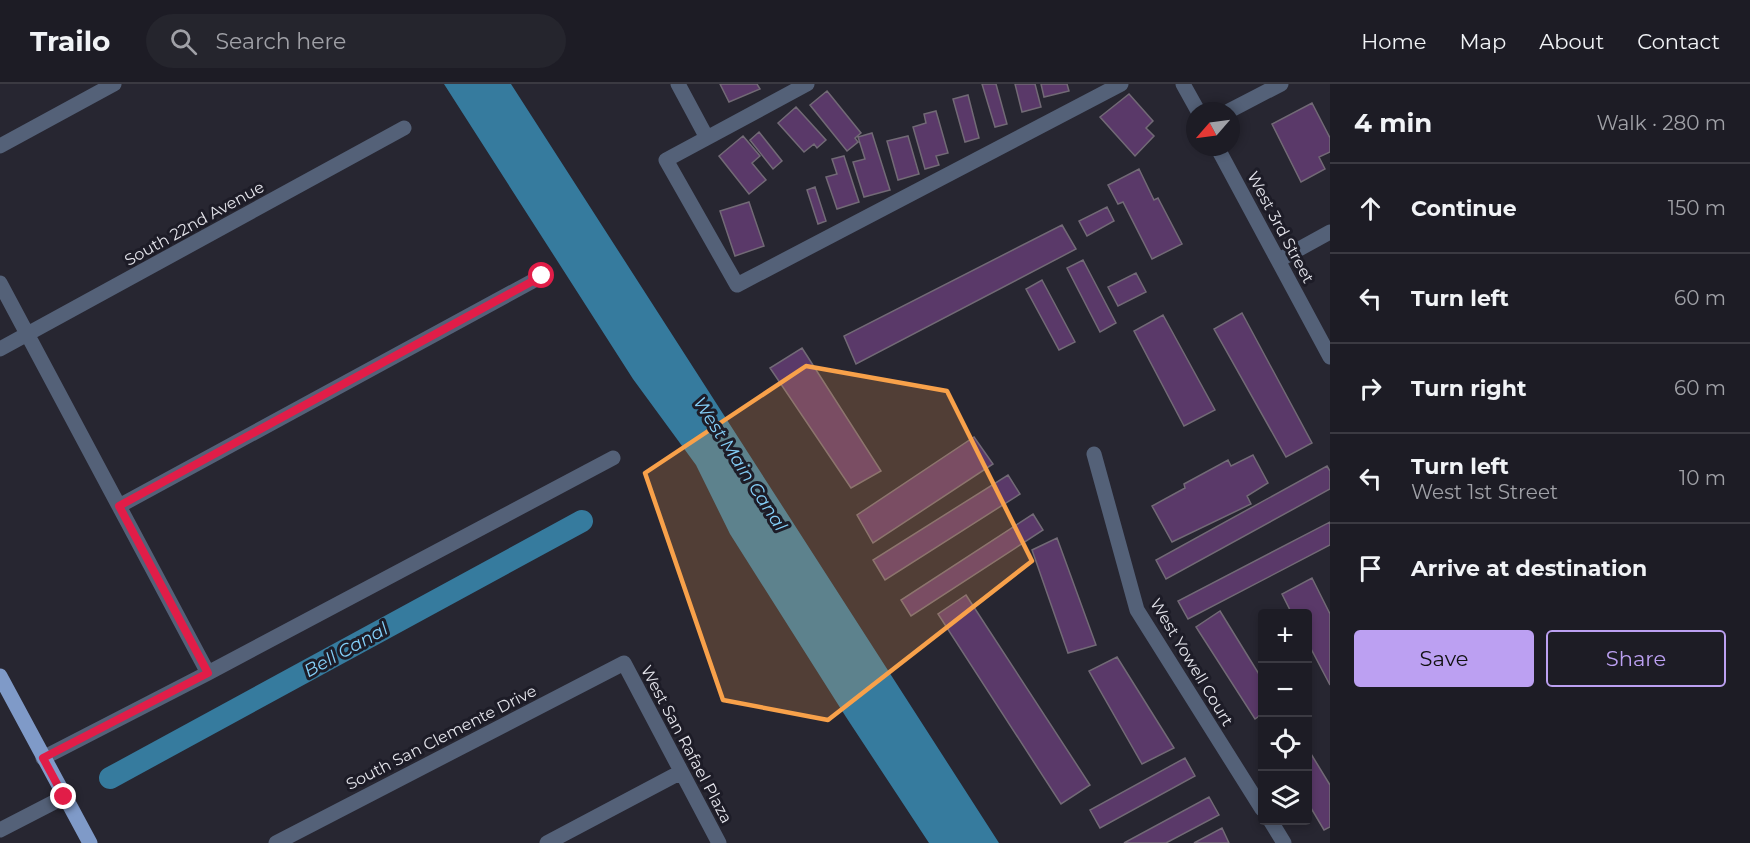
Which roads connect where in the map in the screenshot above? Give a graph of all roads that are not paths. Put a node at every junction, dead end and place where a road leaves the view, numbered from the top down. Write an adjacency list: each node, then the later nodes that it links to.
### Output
1 (114, 84): 11 (street)
2 (678, 84): 10 (street)
3 (807, 84): 10 (street)
4 (1121, 84): 10 (street)
5 (1183, 84): 7 (street)
6 (1281, 84): 8 (street)
7 (1192, 102)
8 (1240, 105)
9 (404, 128): 17 (street, South 22nd Avenue)
10 (707, 138)
11 (0, 146)
12 (1222, 156): 14 (street, West 3rd Street)
13 (1330, 232): 14 (street)
14 (1280, 260): 19 (street, West 3rd Street)
15 (542, 276): 22 (street)
16 (0, 283): 17 (street)
17 (27, 334): 18 (street, South 22nd Avenue); 22 (street)
18 (0, 349)
19 (1330, 357)
20 (1094, 454): 29 (street, West Yowell Court)
21 (613, 458): 24 (street)
22 (119, 506): 24 (street)
23 (624, 663): 27 (street, West San Rafael Plaza); 33 (street, South San Clemente Drive)
24 (208, 673): 26 (street)
25 (0, 676): 26 (main road)
26 (43, 758): 28 (main road)
27 (681, 772): 34 (street); 35 (street, West San Rafael Plaza)
28 (64, 797): 31 (street); 32 (main road)
29 (1258, 801)
30 (1273, 825): 36 (street)
31 (0, 830)
32 (90, 843)
33 (276, 843)
34 (547, 843)
35 (719, 843)
36 (1284, 843)

